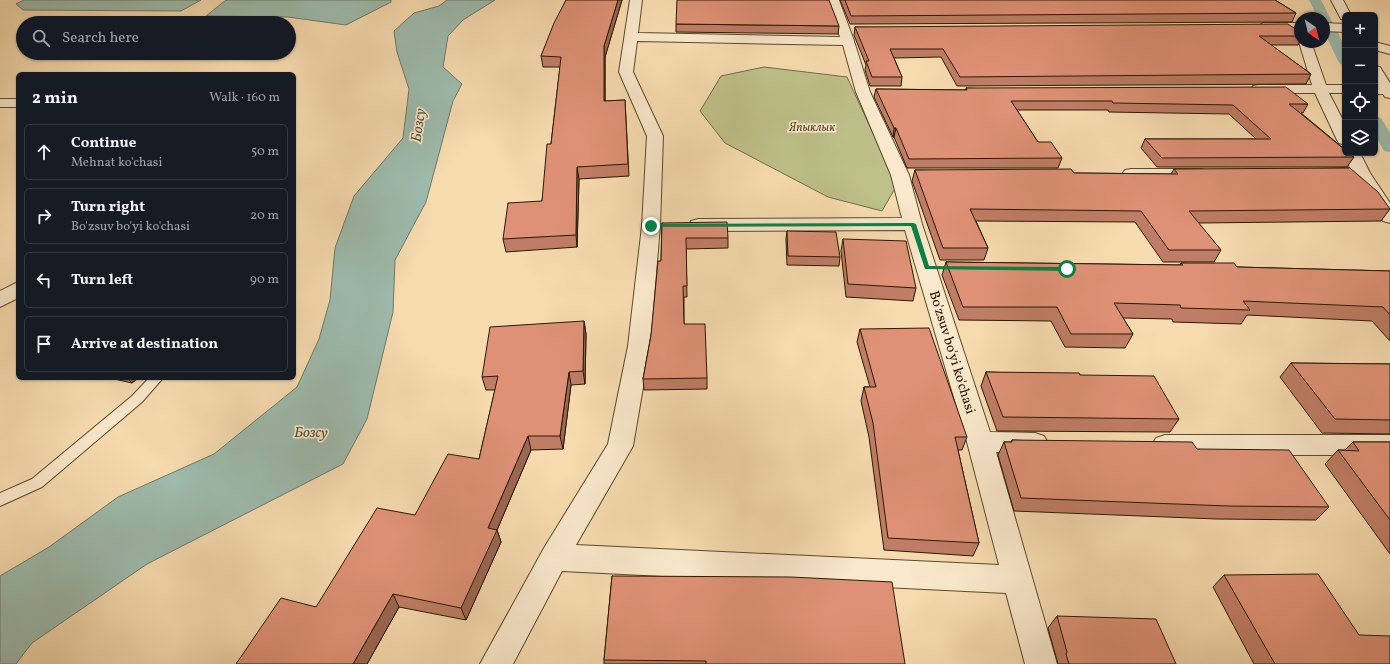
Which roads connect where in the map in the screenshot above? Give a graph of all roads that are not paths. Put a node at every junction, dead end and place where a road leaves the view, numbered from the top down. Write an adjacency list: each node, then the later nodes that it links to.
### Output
1 (636, 0): 10 (street)
2 (833, 0): 9 (street, Bo'zsuv bo'yi ko'chasi)
3 (1337, 0): 4 (street)
4 (1343, 12)
5 (1252, 27): 6 (street)
6 (1294, 27)
7 (1330, 27): 8 (street)
8 (1342, 28)
9 (851, 33): 10 (street); 28 (street, Bo'zsuv bo'yi ko'chasi)
10 (631, 37): 29 (street)
11 (1378, 47): 13 (street)
12 (1307, 48): 16 (street)
13 (1390, 50)
14 (1378, 77): 18 (street)
15 (1241, 89): 16 (street)
16 (1324, 89): 17 (street); 21 (street)
17 (1342, 89)
18 (1384, 92)
19 (0, 103): 20 (street)
20 (16, 103)
21 (1342, 133)
22 (1353, 156): 24 (street)
23 (1314, 173): 24 (street)
24 (1361, 173): 27 (street)
25 (1115, 174): 26 (street)
26 (1218, 174)
27 (1390, 217)
28 (913, 224): 29 (street); 33 (street, Bo'zsuv bo'yi ko'chasi)
29 (667, 226): 38 (street)
30 (16, 290): 31 (street)
31 (0, 300)
32 (155, 380): 37 (lane)
33 (980, 442): 34 (street); 39 (street, Bo'zsuv bo'yi ko'chasi)
34 (1060, 443)
35 (1140, 444): 36 (street)
36 (1390, 445)
37 (0, 500)
38 (554, 557): 39 (street); 40 (street)
39 (1017, 580): 41 (street, Bo'zsuv bo'yi ko'chasi)
40 (496, 664)
41 (1041, 664)

